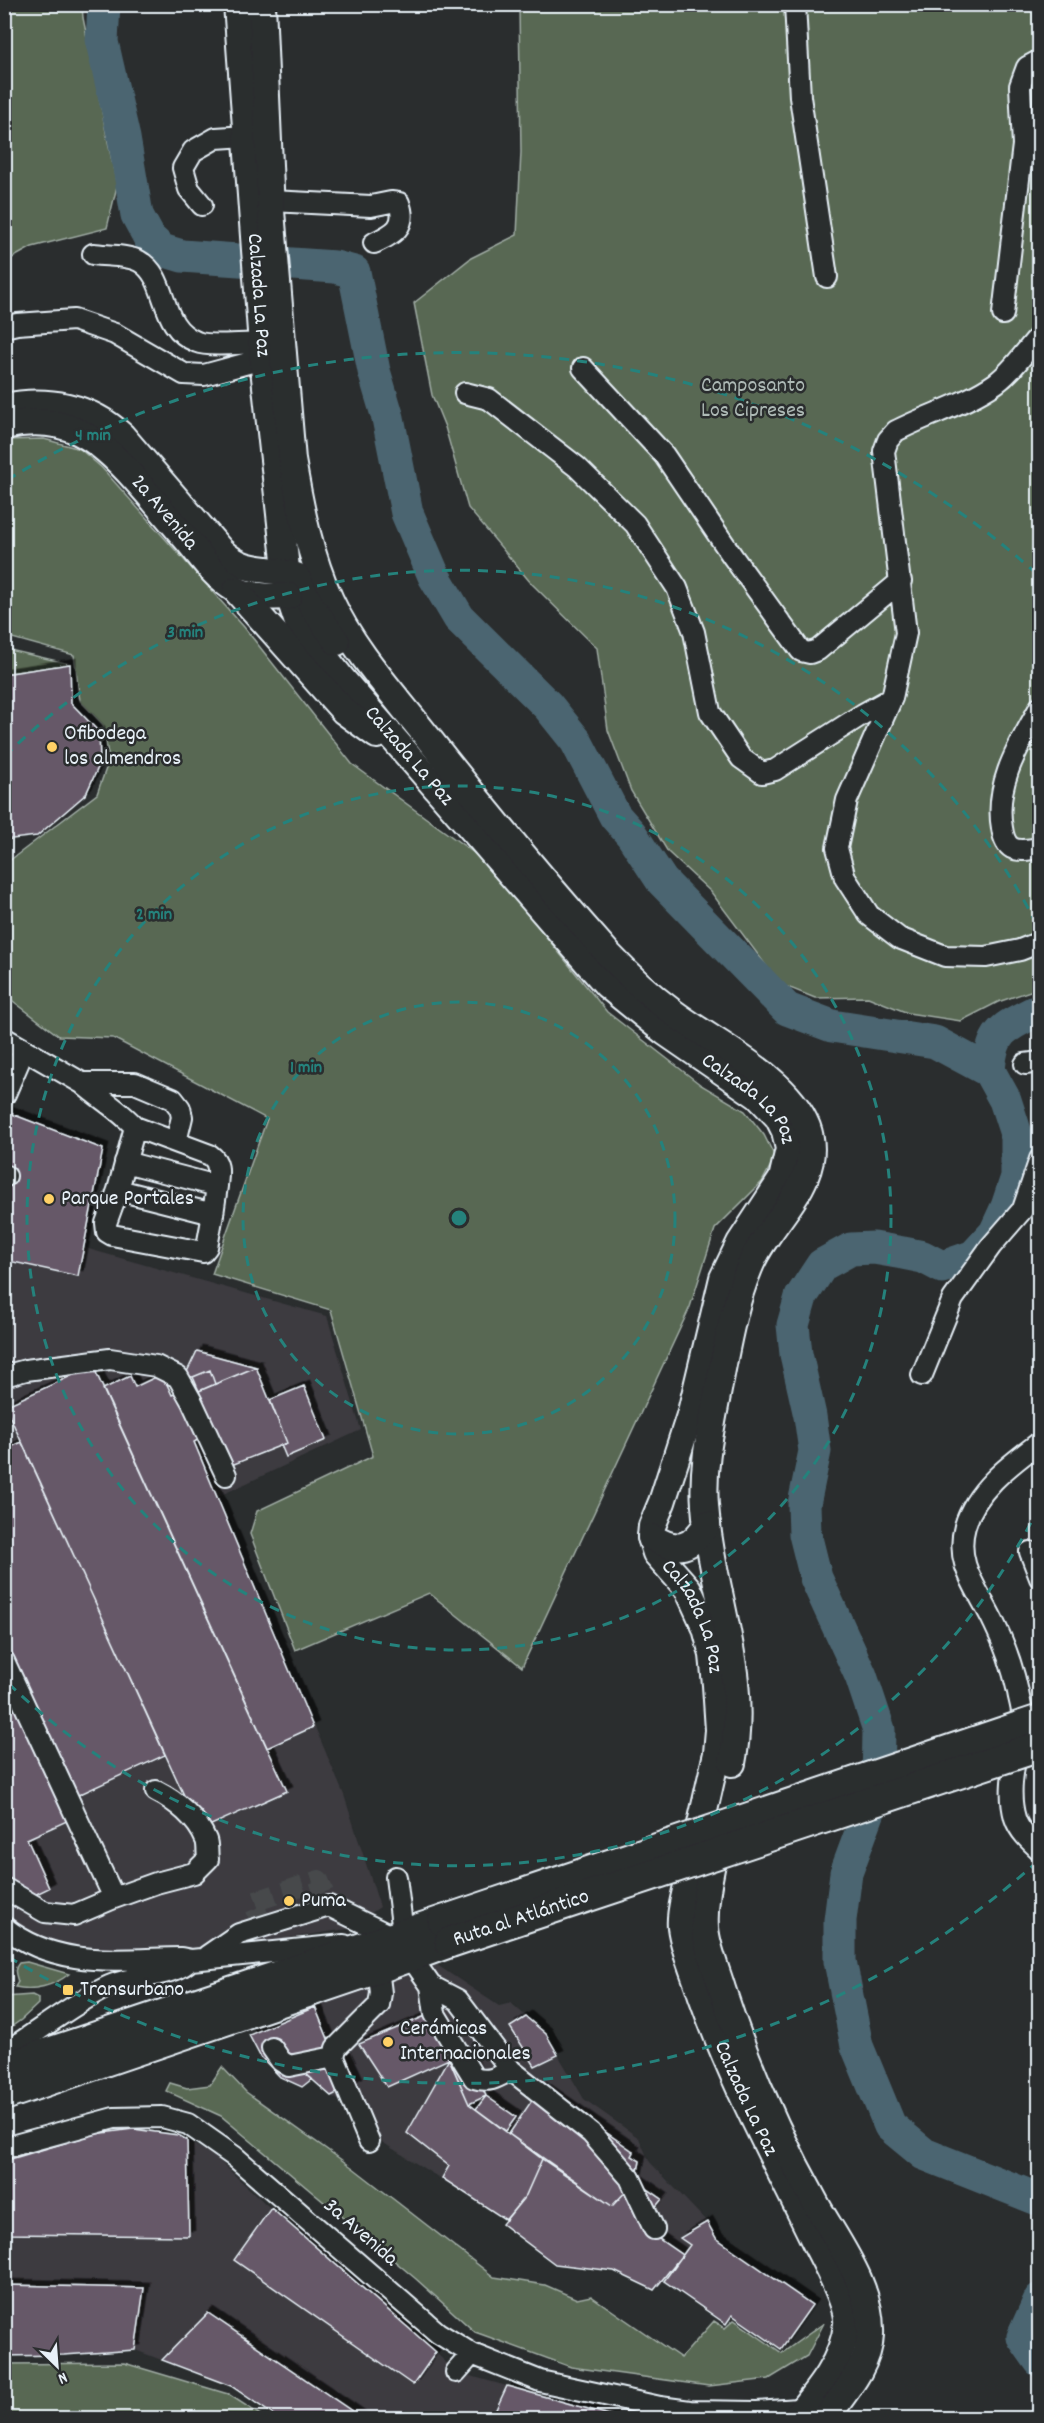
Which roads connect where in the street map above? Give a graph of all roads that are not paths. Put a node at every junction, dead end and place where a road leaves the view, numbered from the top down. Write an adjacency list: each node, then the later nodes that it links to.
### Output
1 (237, 4): 5 (main road, Calzada La Paz)
2 (262, 4): 7 (main road, Calzada La Paz)
3 (795, 4): 10 (street)
4 (1040, 60): 12 (street)
5 (246, 136): 6 (street); 7 (main road, Calzada La Paz)
6 (202, 205)
7 (265, 209): 8 (street); 11 (main road, Calzada La Paz)
8 (374, 243)
9 (93, 254): 15 (street)
10 (827, 277)
11 (268, 301): 15 (main road, Calzada La Paz); 23 (main road, Calzada La Paz)
12 (1003, 314)
13 (4, 327): 15 (street)
14 (1040, 335): 20 (street)
15 (263, 351): 21 (main road, Calzada La Paz)
16 (583, 368): 20 (street)
17 (465, 393): 24 (street)
18 (4, 407): 21 (main road, 2a Avenida)
19 (4, 426): 22 (main road, 2a Avenida)
20 (902, 581): 24 (street)
21 (287, 584): 22 (main road, 2a Avenida); 23 (main road); 26 (main road, Calzada La Paz)
22 (236, 590): 26 (main road)
23 (375, 672): 46 (main road, Calzada La Paz)
24 (892, 698): 28 (street)
25 (1040, 707): 27 (street)
26 (410, 759): 47 (main road, Calzada La Paz)
27 (1040, 848)
28 (1040, 942)
29 (4, 1038): 30 (street)
30 (24, 1050): 31 (street); 33 (street)
31 (82, 1083): 32 (street); 34 (street)
32 (135, 1083): 34 (street); 36 (street)
33 (5, 1094)
34 (122, 1112): 35 (street)
35 (135, 1127): 36 (street); 38 (street)
36 (176, 1142): 39 (street)
37 (1040, 1159): 42 (street)
38 (125, 1162): 39 (street); 40 (street)
39 (217, 1186): 41 (street)
40 (118, 1190): 41 (street); 41 (street)
41 (213, 1214)
42 (922, 1375)
43 (4, 1377): 45 (street)
44 (1040, 1442): 54 (street)
45 (226, 1475)
46 (707, 1524): 47 (main road); 74 (main road, Calzada La Paz)
47 (651, 1537): 74 (main road, Calzada La Paz)
48 (1030, 1552): 49 (street)
49 (1040, 1578)
50 (4, 1661): 57 (street)
51 (1040, 1720): 59 (highway, Ruta al Atlántico, bridge)
52 (1040, 1746): 59 (highway, Ruta al Atlántico, bridge)
53 (156, 1791): 57 (street)
54 (1040, 1850)
55 (396, 1877): 61 (street)
56 (4, 1888): 57 (street)
57 (114, 1898)
58 (4, 1927): 62 (street)
59 (446, 1931): 61 (highway, Ruta al Atlántico)
60 (4, 1938): 63 (street)
61 (391, 1947): 62 (street); 62 (street); 64 (street); 67 (street); 68 (highway, Ruta al Atlántico); 70 (highway, Ruta al Atlántico)
62 (198, 1959): 63 (street)
63 (126, 1981): 66 (street)
64 (430, 1986): 69 (street); 69 (street)
65 (272, 2048): 67 (street)
66 (4, 2053)
67 (334, 2057): 71 (street)
68 (4, 2068)
69 (511, 2070): 73 (street)
70 (4, 2095)
71 (369, 2141)
72 (4, 2148): 75 (street, 3a Avenida)
73 (654, 2229)
74 (859, 2324): 77 (main road, Calzada La Paz)
75 (472, 2354): 76 (street); 78 (street, 3a Avenida)
76 (456, 2372)
77 (815, 2413): 78 (street, 3a Avenida)
78 (692, 2415)

